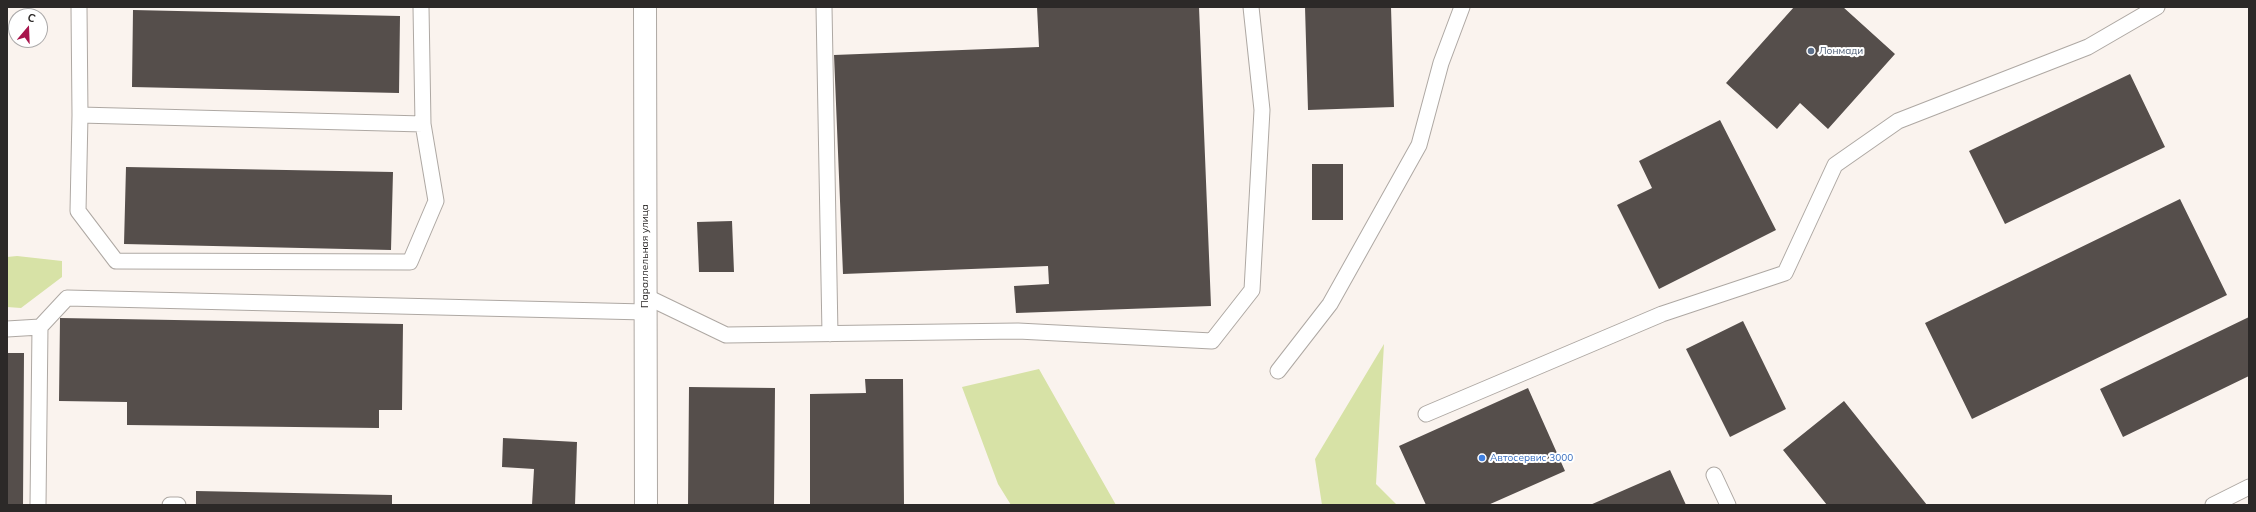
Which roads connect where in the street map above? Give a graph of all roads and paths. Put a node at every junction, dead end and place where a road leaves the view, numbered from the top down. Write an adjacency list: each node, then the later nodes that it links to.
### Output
1 (79, 7): 8 (lane)
2 (421, 7): 9 (lane)
3 (645, 7): 10 (street, Параллельная улица)
4 (824, 7): 13 (lane)
5 (1251, 7): 13 (lane)
6 (1462, 7): 14 (lane)
7 (2157, 7): 15 (lane)
8 (80, 115): 9 (lane); 9 (lane)
9 (423, 124)
10 (646, 304): 11 (lane); 13 (lane); 21 (street, Параллельная улица)
11 (40, 327): 12 (lane); 18 (lane)
12 (7, 329)
13 (830, 334)
14 (1278, 371)
15 (1426, 414)
16 (1714, 476): 22 (lane)
17 (2249, 487): 23 (lane)
18 (38, 505)
19 (170, 505): 20 (lane)
20 (178, 505)
21 (646, 505)
22 (1728, 505)
23 (2213, 505)

